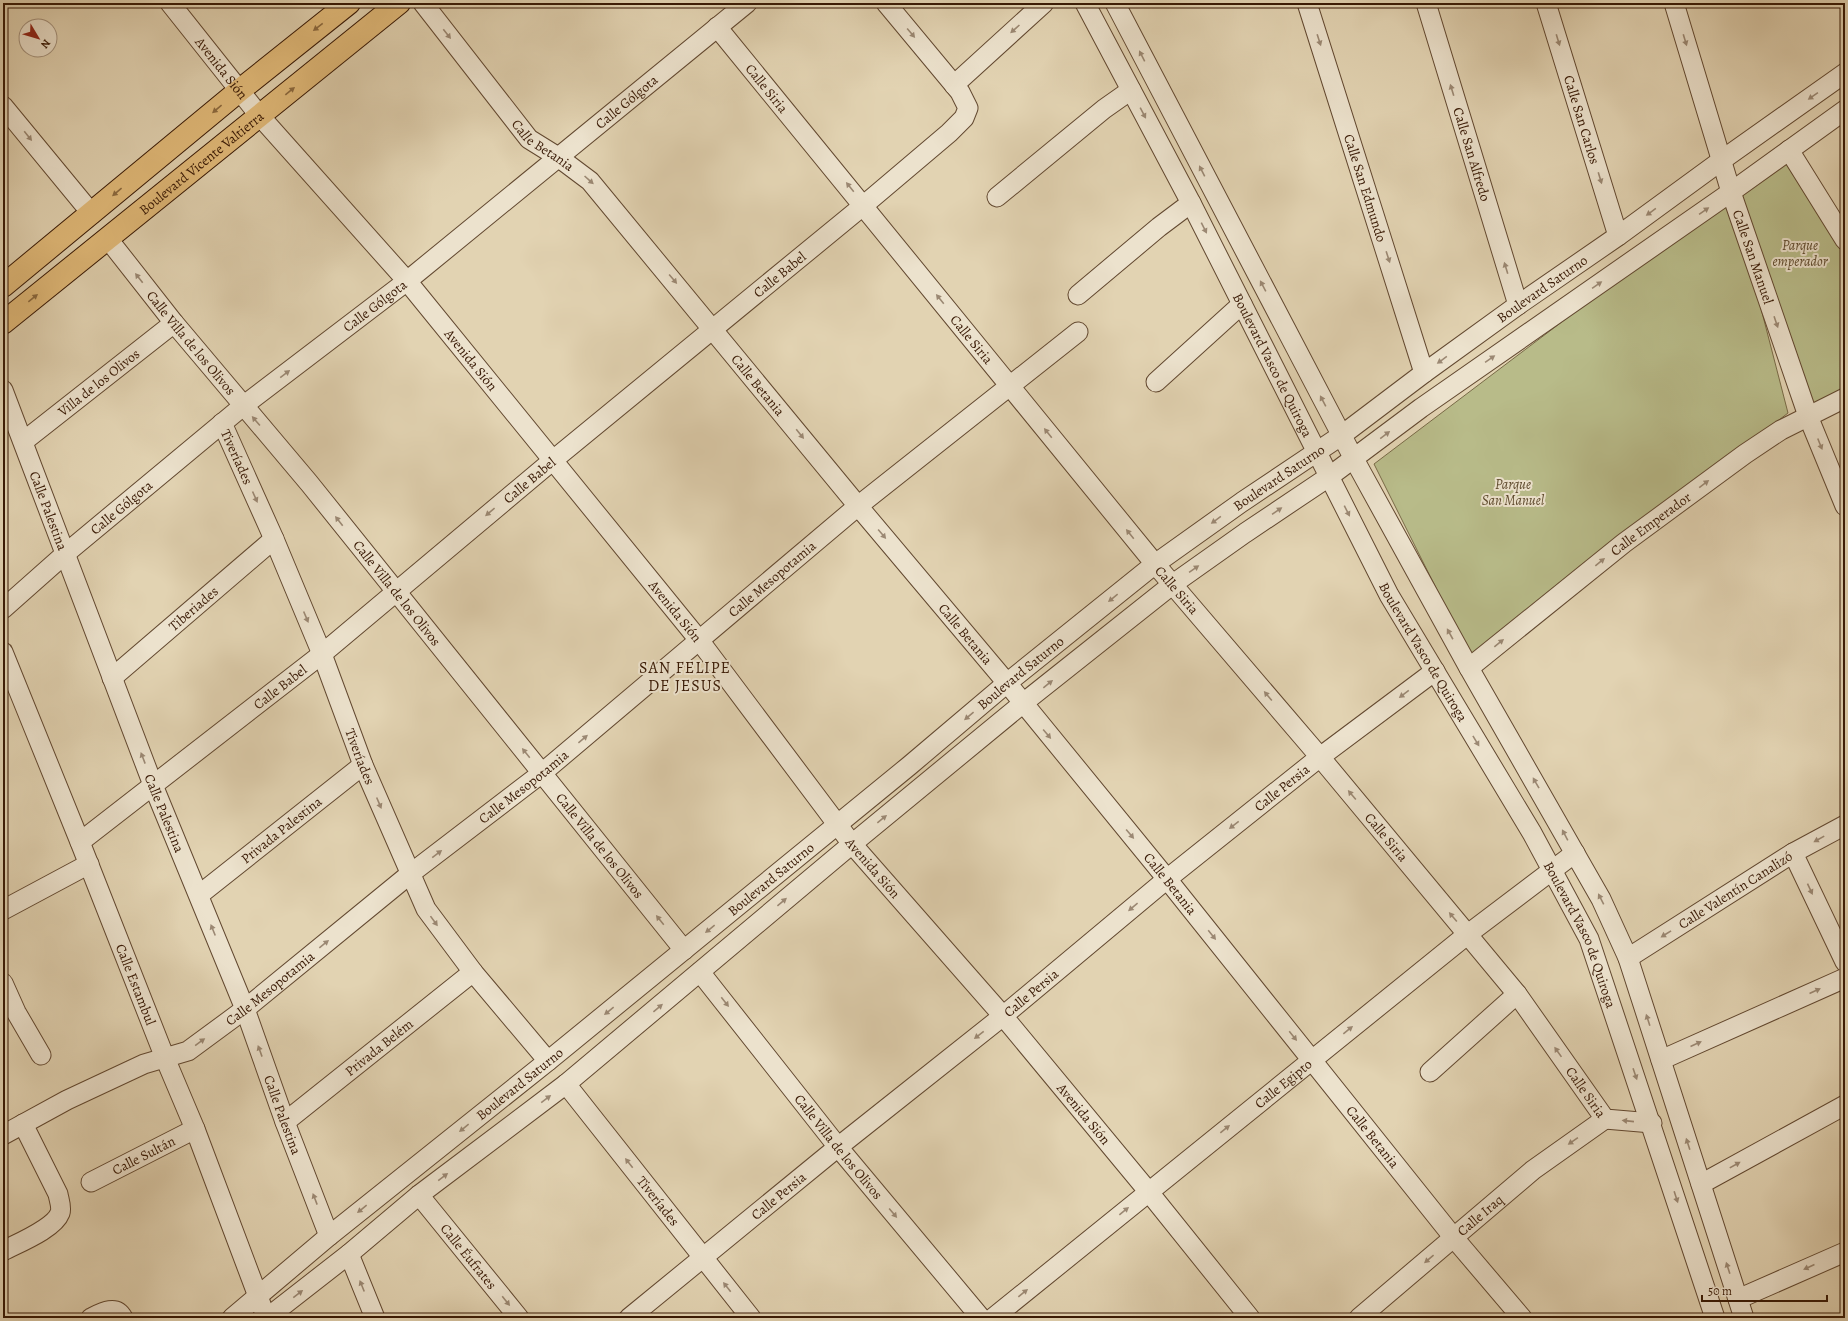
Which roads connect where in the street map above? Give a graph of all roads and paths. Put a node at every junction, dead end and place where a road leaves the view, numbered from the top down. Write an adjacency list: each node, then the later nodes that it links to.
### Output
1 (170, 3): 18 (street, Avenida Sión)
2 (349, 3): 18 (main road, one-way to 18)
3 (399, 3): 22 (main road, Boulevard Vicente Valtierra, one-way to 3)
4 (423, 3): 24 (street, Calle Betania, one-way to 24)
5 (747, 3): 14 (street, Calle Gólgota)
6 (886, 3): 17 (street, one-way to 17)
7 (1044, 3): 17 (street, one-way to 17)
8 (1085, 3): 15 (street, Boulevard Vasco de Quiroga)
9 (1307, 3): 43 (street, Calle San Edmundo, one-way to 43)
10 (1426, 3): 38 (street, Calle San Alfredo, one-way to 10)
11 (1546, 3): 31 (street, Calle San Carlos, one-way to 31)
12 (1674, 3): 25 (street, Calle San Manuel, one-way to 25)
13 (1122, 6): 15 (street); 51 (street, Boulevard Vasco de Quiroga, one-way to 13)
14 (717, 27): 24 (street, Calle Gólgota); 29 (street, Calle Siria, one-way to 14)
15 (1099, 29): 19 (street, Boulevard Vasco de Quiroga)
16 (1845, 73): 25 (street, Boulevard Saturno, one-way to 25)
17 (954, 85): 29 (street, Calle Babel)
18 (240, 90): 22 (street, Avenida Sión); 30 (main road, one-way to 30)
19 (1131, 90): 27 (street); 28 (street, Boulevard Vasco de Quiroga, one-way to 28)
20 (3, 106): 30 (street, one-way to 30)
21 (1845, 110): 23 (street, Boulevard Saturno)
22 (259, 115): 32 (main road, Boulevard Vicente Valtierra); 34 (street, Avenida Sión)
23 (1789, 150): 26 (street, Boulevard Saturno); 33 (street)
24 (558, 157): 34 (street, Calle Gólgota); 41 (street, Calle Betania, one-way to 41)
25 (1722, 160): 26 (street, Calle San Manuel); 31 (street, Boulevard Saturno, one-way to 31)
26 (1731, 192): 49 (street, Calle San Manuel, one-way to 49); 54 (street, Boulevard Saturno, one-way to 26)
27 (997, 197)
28 (1191, 203): 36 (street); 37 (street, Boulevard Vasco de Quiroga, one-way to 37)
29 (864, 205): 41 (street, Calle Babel); 45 (street, Calle Siria, one-way to 29)
30 (92, 214): 35 (main road)
31 (1618, 236): 38 (street, Boulevard Saturno)
32 (108, 238): 39 (main road, Boulevard Vicente Valtierra, one-way to 32); 40 (street, Calle Villa de los Olivos, one-way to 32)
33 (1845, 240)
34 (407, 281): 48 (street, Calle Gólgota, one-way to 34); 55 (street, Avenida Sión)
35 (3, 286)
36 (1078, 295)
37 (1242, 304): 44 (street); 53 (street, Boulevard Vasco de Quiroga)
38 (1518, 305): 43 (street, Boulevard Saturno, one-way to 43)
39 (3, 323)
40 (174, 323): 48 (street, Calle Villa de los Olivos); 52 (street, Villa de los Olivos)
41 (714, 329): 55 (street, Calle Babel); 57 (street, Calle Betania, one-way to 57)
42 (1078, 332): 45 (street, Calle Mesopotamia)
43 (1424, 372): 51 (street, Boulevard Saturno)
44 (1156, 382)
45 (1010, 386): 57 (street, Calle Mesopotamia); 61 (street, Calle Siria, one-way to 45)
46 (3, 390): 52 (street, Calle Palestina)
47 (1845, 398): 49 (street, Calle Emperador)
48 (243, 406): 50 (street, Calle Gólgota); 63 (street, Calle Villa de los Olivos, one-way to 48)
49 (1808, 416): 58 (street, Calle San Manuel, one-way to 58); 68 (street, Calle Emperador, one-way to 49)
50 (222, 423): 59 (street, Tiveríades, one-way to 59); 60 (street, Calle Gólgota)
51 (1342, 435): 53 (street, Boulevard Saturno); 54 (street, Boulevard Vasco de Quiroga)
52 (24, 442): 60 (street, Calle Palestina)
53 (1318, 450): 56 (street, Boulevard Vasco de Quiroga); 61 (street, Boulevard Saturno, one-way to 61)
54 (1354, 459): 56 (street, Boulevard Saturno); 68 (street, Boulevard Vasco de Quiroga, one-way to 54)
55 (552, 461): 63 (street, Calle Babel, one-way to 63); 65 (street, Avenida Sión)
56 (1330, 476): 62 (street, Boulevard Saturno, one-way to 56); 69 (street, Boulevard Vasco de Quiroga, one-way to 69)
57 (858, 506): 65 (street, Calle Mesopotamia); 72 (street, Calle Betania, one-way to 72)
58 (1845, 506)
59 (274, 539): 67 (street, Tiveríades, one-way to 67); 70 (street, Tiberiades)
60 (65, 554): 64 (street, Calle Gólgota); 70 (street, Calle Palestina)
61 (1155, 564): 62 (street, Calle Siria); 72 (street, Boulevard Saturno, one-way to 72)
62 (1173, 584): 73 (street, Boulevard Saturno, one-way to 62); 74 (street, Calle Siria, one-way to 62)
63 (395, 591): 67 (street, Calle Babel); 76 (street, Calle Villa de los Olivos, one-way to 63)
64 (3, 609)
65 (699, 640): 76 (street, Calle Mesopotamia, one-way to 65); 79 (street, Avenida Sión)
66 (3, 652): 71 (street, Calle Estambul)
67 (322, 654): 75 (street, Tiveríades); 77 (street, Calle Babel)
68 (1469, 668): 82 (street, Boulevard Vasco de Quiroga, one-way to 68)
69 (1435, 671): 74 (street, Calle Persia, one-way to 74); 85 (street, Boulevard Vasco de Quiroga, one-way to 85)
70 (112, 678): 77 (street, Calle Palestina, one-way to 70)
71 (8, 682): 80 (street, Calle Estambul)
72 (1007, 683): 73 (street, Calle Betania); 79 (street, Boulevard Saturno, one-way to 79)
73 (1022, 704): 81 (street, Boulevard Saturno, one-way to 73); 87 (street, Calle Betania, one-way to 87)
74 (1320, 757): 87 (street, Calle Persia, one-way to 87); 90 (street, Calle Siria, one-way to 74)
75 (363, 765): 86 (street, Tiveríades, one-way to 86); 88 (street, Privada Palestina)
76 (542, 773): 86 (street, Calle Mesopotamia, one-way to 76); 91 (street, Calle Villa de los Olivos, one-way to 76)
77 (153, 785): 80 (street, Calle Babel); 88 (street, Calle Palestina)
78 (1845, 824): 83 (street, Calle Valentín Canalizó, one-way to 83)
79 (838, 825): 81 (street, Avenida Sión); 91 (street, Boulevard Saturno, one-way to 91)
80 (80, 842): 84 (street, Calle Estambul)
81 (852, 844): 95 (street, Boulevard Saturno, one-way to 81); 101 (street, Avenida Sión)
82 (1575, 852): 85 (street, Calle Egipto); 92 (street, Boulevard Vasco de Quiroga, one-way to 82)
83 (1794, 853): 92 (street, Calle Valentín Canalizó, one-way to 92); 93 (street, one-way to 93)
84 (89, 864): 89 (street); 103 (street, Calle Estambul)
85 (1552, 870): 90 (street, Calle Egipto); 112 (street, Boulevard Vasco de Quiroga, one-way to 112)
86 (410, 874): 94 (street, Tiveríades, one-way to 94); 99 (street, Calle Mesopotamia, one-way to 86)
87 (1167, 879): 101 (street, Calle Persia, one-way to 101); 104 (street, Calle Betania, one-way to 104)
88 (198, 895): 99 (street, Calle Palestina, one-way to 88)
89 (3, 910)
90 (1468, 934): 98 (street, Calle Siria); 104 (street, Calle Egipto, one-way to 90)
91 (684, 950): 106 (street, Boulevard Saturno, one-way to 106)
92 (1628, 958): 105 (street, Boulevard Vasco de Quiroga, one-way to 92)
93 (1845, 962)
94 (473, 972): 106 (street, Tiveríades); 111 (street, Privada Belém)
95 (700, 972): 108 (street, Boulevard Saturno, one-way to 95); 116 (street, Calle Villa de los Olivos, one-way to 116)
96 (1845, 978): 105 (street, one-way to 96)
97 (3, 983): 100 (street)
98 (1517, 994): 107 (street); 110 (street, Calle Siria, one-way to 98)
99 (245, 1009): 103 (street, Calle Mesopotamia, one-way to 99); 111 (street, Calle Palestina, one-way to 99)
100 (10, 1015): 102 (street)
101 (1003, 1016): 116 (street, Calle Persia, one-way to 116); 119 (street, Avenida Sión)
102 (41, 1055)
103 (165, 1058): 113 (street, Calle Mesopotamia); 114 (street, Calle Estambul)
104 (1312, 1060): 119 (street, Calle Egipto, one-way to 104); 122 (street, Calle Betania)
105 (1661, 1060): 118 (street, Boulevard Vasco de Quiroga, one-way to 105)
106 (548, 1061): 121 (street, Boulevard Saturno, one-way to 121)
107 (1430, 1072)
108 (566, 1084): 120 (street, Boulevard Saturno, one-way to 108); 126 (street, Tiveríades, one-way to 108)
109 (1845, 1105): 118 (street, one-way to 109)
110 (1605, 1119): 112 (street, Calle Siria, one-way to 110); 122 (street, Calle Iraq, one-way to 122)
111 (285, 1122): 121 (street, Calle Palestina, one-way to 111)
112 (1652, 1123): 142 (street, Boulevard Vasco de Quiroga, one-way to 142)
113 (23, 1124): 115 (street, Calle Mesopotamia); 123 (street)
114 (195, 1129): 117 (street, Calle Sultán); 127 (street, Calle Estambul)
115 (3, 1135)
116 (838, 1147): 126 (street, Calle Persia); 137 (street, Calle Villa de los Olivos, one-way to 137)
117 (91, 1182)
118 (1701, 1184): 128 (street, Boulevard Vasco de Quiroga, one-way to 118)
119 (1148, 1192): 138 (street, Calle Egipto, one-way to 119); 139 (street, Avenida Sión)
120 (419, 1195): 125 (street, Boulevard Saturno); 134 (street, Calle Éufrates, one-way to 134)
121 (329, 1236): 127 (street, Boulevard Saturno)
122 (1454, 1238): 140 (street, Calle Iraq, one-way to 140); 141 (street, Calle Betania)
123 (3, 1251)
124 (1845, 1252): 128 (street, one-way to 128)
125 (349, 1254): 132 (street, Boulevard Saturno, one-way to 125); 133 (street, one-way to 125)
126 (703, 1257): 135 (street, Calle Persia); 136 (street, Tiveríades, one-way to 126)
127 (258, 1297): 131 (street, Boulevard Saturno); 132 (street, Calle Estambul)
128 (1738, 1299): 143 (street, Boulevard Vasco de Quiroga)
129 (117, 1314): 130 (street)
130 (91, 1318)
131 (232, 1318)
132 (267, 1318)
133 (375, 1318)
134 (519, 1318)
135 (629, 1318)
136 (751, 1318)
137 (980, 1318)
138 (993, 1318)
139 (1250, 1318)
140 (1359, 1318)
141 (1522, 1318)
142 (1715, 1318)
143 (1744, 1318)

